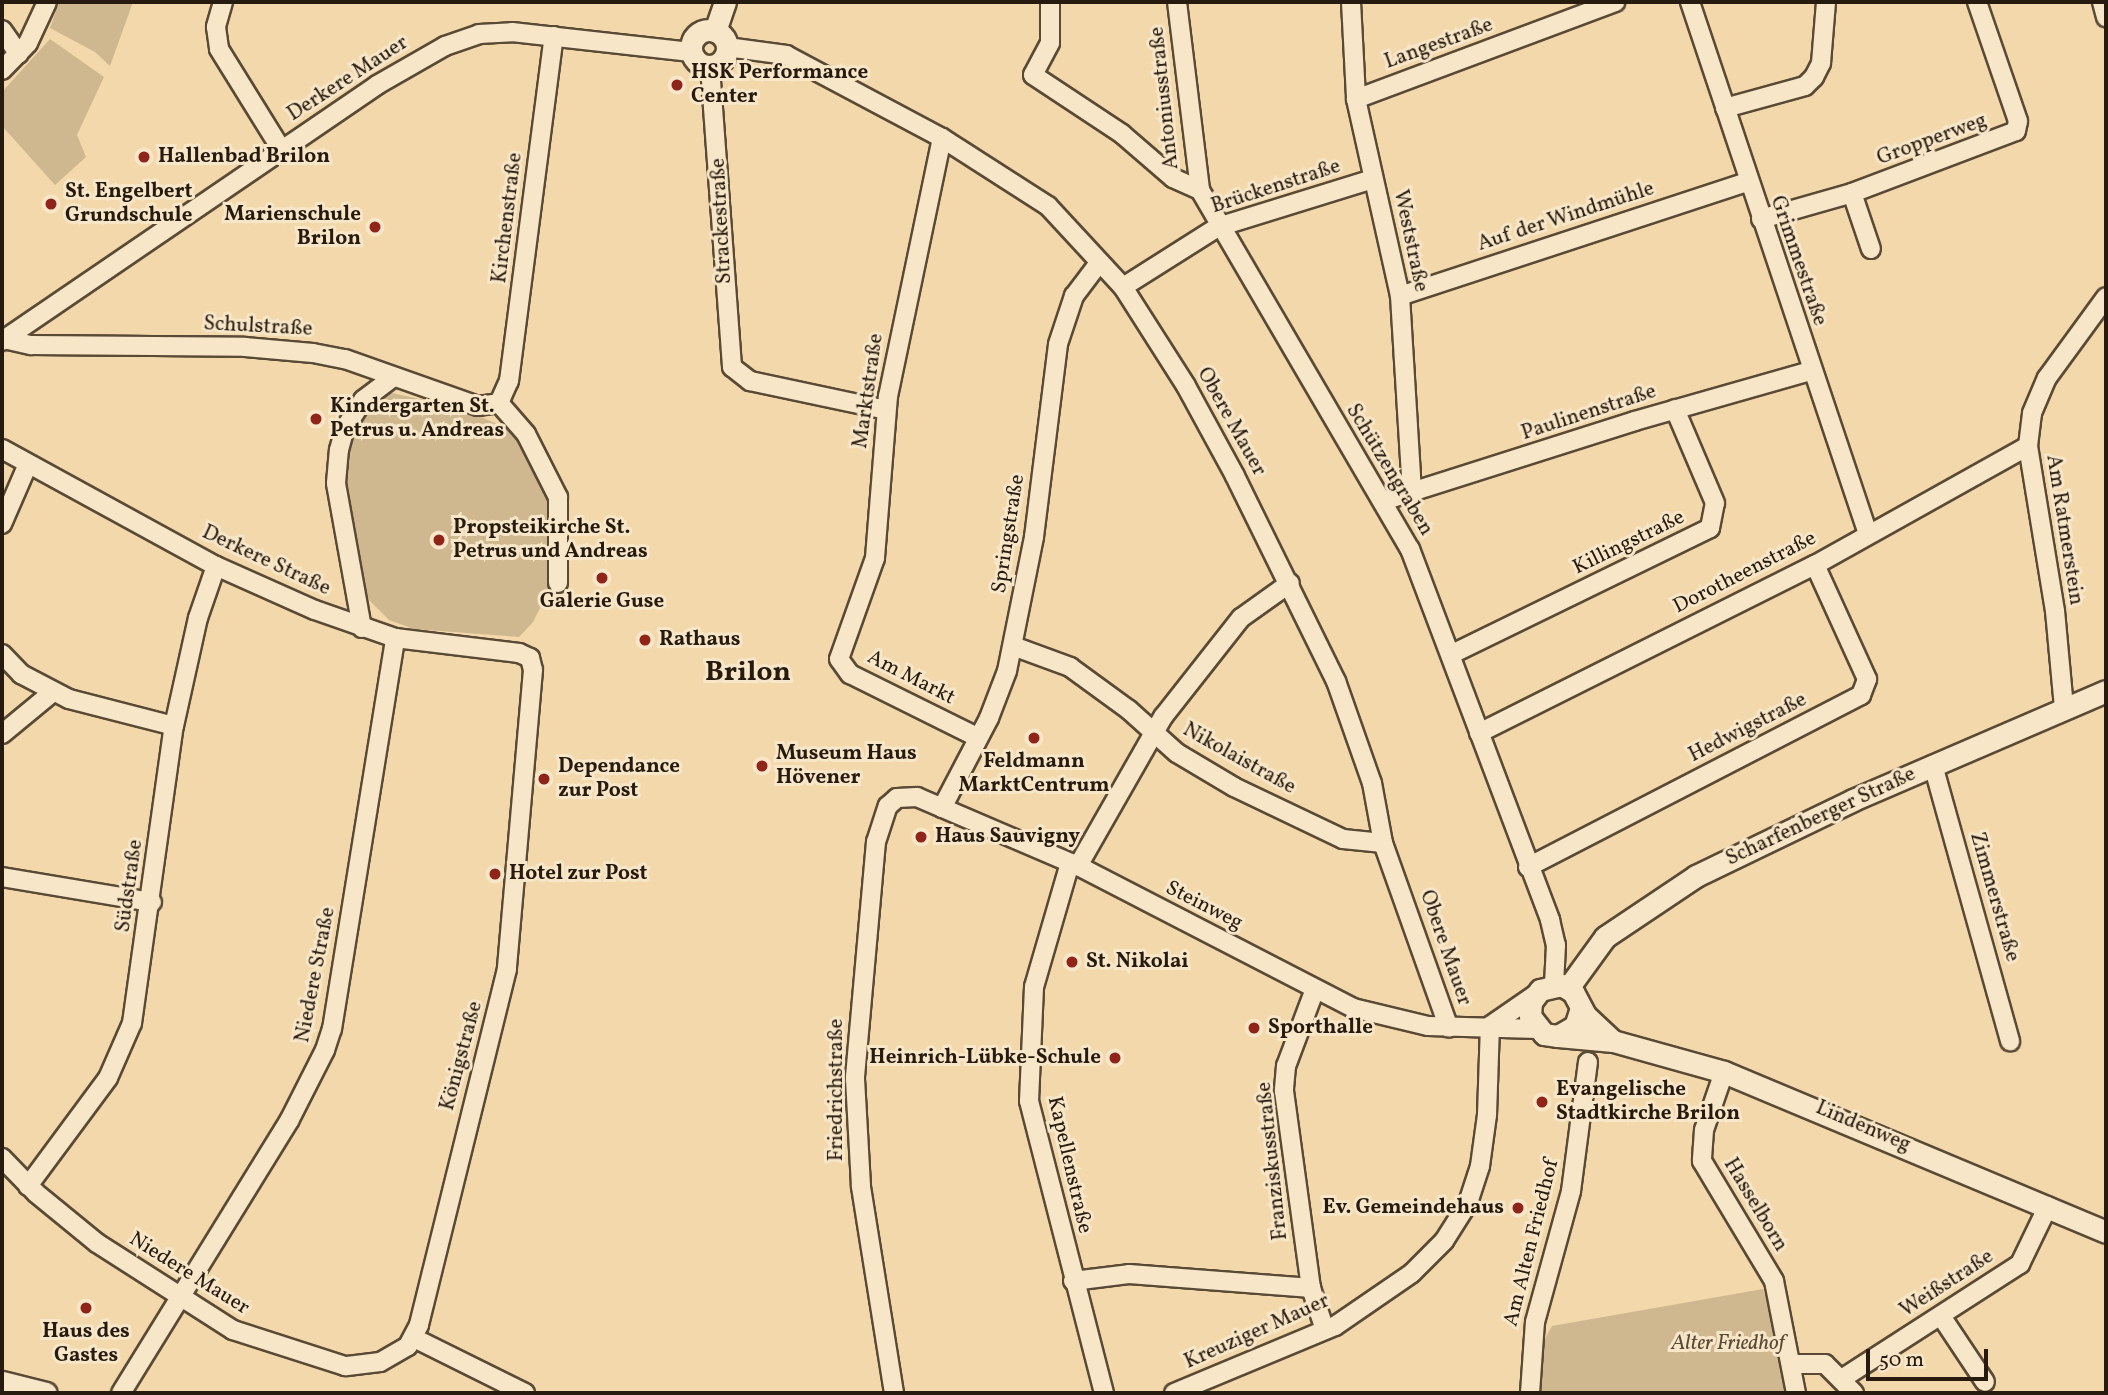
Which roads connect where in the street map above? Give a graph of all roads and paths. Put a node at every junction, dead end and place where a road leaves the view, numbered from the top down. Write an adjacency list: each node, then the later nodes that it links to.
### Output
1 (47, 2): 17 (street)
2 (223, 2): 23 (street)
3 (725, 2): 15 (street)
4 (1050, 2): 26 (street)
5 (1177, 2): 26 (street, Antoniusstraße)
6 (1351, 2): 20 (street, Weststraße)
7 (1615, 2): 20 (street, Langestraße)
8 (1690, 2): 21 (street, Grimmestraße)
9 (1826, 2): 21 (street)
10 (1977, 2): 27 (street, Gropperweg)
11 (2102, 2): 12 (street)
12 (2106, 17)
13 (2, 30): 17 (street)
14 (554, 36): 16 (street, Derkere Mauer); 23 (street, Derkere Mauer); 38 (street, Kirchenstraße)
15 (721, 39): 16 (street); 18 (street); 22 (street, Obere Mauer)
16 (691, 52): 18 (street)
17 (19, 54): 19 (street)
18 (710, 67): 40 (street, Strackestraße)
19 (2, 70)
20 (1356, 99): 24 (street, Weststraße)
21 (1726, 108): 25 (street, Grimmestraße)
22 (942, 138): 31 (street, Obere Mauer); 40 (street, Marktstraße)
23 (281, 149): 35 (street, Derkere Mauer)
24 (1373, 179): 29 (street, Brückenstraße); 33 (street, Weststraße)
25 (1747, 182): 28 (street, Grimmestraße); 33 (street, Auf der Windmühle)
26 (1200, 190): 29 (street, Schützengraben)
27 (1852, 193): 28 (street, Gropperweg); 30 (street)
28 (1760, 219): 36 (street, Grimmestraße)
29 (1218, 227): 32 (street, Brückenstraße); 45 (street, Schützengraben)
30 (1871, 248)
31 (1100, 263): 32 (street, Obere Mauer); 54 (street, Springstraße)
32 (1124, 287): 51 (street, Obere Mauer)
33 (1400, 296): 44 (street, Weststraße)
34 (2106, 298): 41 (street, Am Ratmerstein)
35 (3, 340): 37 (street, Schulstraße)
36 (1811, 371): 39 (street, Paulinenstraße); 47 (street, Grimmestraße)
37 (393, 377): 38 (street, Schulstraße); 52 (street)
38 (499, 404): 50 (street)
39 (1675, 409): 44 (street, Paulinenstraße); 57 (street, Killingstraße)
40 (886, 410): 55 (street, Marktstraße)
41 (2028, 446): 47 (street, Dorotheenstraße); 61 (street, Am Ratmerstein)
42 (2, 449): 43 (street, Derkere Straße)
43 (28, 464): 46 (street); 49 (street, Derkere Straße)
44 (1412, 493): 45 (street, Paulinenstraße)
45 (1383, 501): 57 (street, Schützengraben)
46 (2, 524)
47 (1868, 534): 48 (street, Dorotheenstraße)
48 (1815, 565): 64 (street, Dorotheenstraße); 72 (street, Hedwigstraße)
49 (216, 566): 52 (street, Derkere Straße); 62 (street, Südstraße)
50 (558, 583)
51 (1290, 583): 63 (street, Kapellenstraße); 70 (street, Obere Mauer)
52 (362, 628): 53 (street, Derkere Straße)
53 (395, 638): 58 (street, Derkere Straße); 92 (street, Niedere Straße)
54 (1013, 646): 63 (street, Nikolaistraße); 66 (street, Springstraße)
55 (840, 648): 66 (street, Am Markt)
56 (2, 654): 60 (street)
57 (1452, 654): 64 (street, Schützengraben)
58 (530, 658): 95 (street, Königstraße)
59 (2106, 691): 61 (street, Scharfenberger Straße)
60 (53, 692): 62 (street); 65 (street)
61 (2064, 708): 67 (street, Scharfenberger Straße)
62 (174, 726): 74 (street, Südstraße)
63 (1153, 732): 70 (street, Nikolaistraße); 71 (street, Kapellenstraße)
64 (1479, 733): 72 (street, Schützengraben)
65 (2, 734)
66 (977, 737): 69 (street, Springstraße)
67 (1933, 765): 75 (street, Scharfenberger Straße); 83 (street, Zimmerstraße)
68 (903, 795): 69 (street, Steinweg); 103 (street, Friedrichstraße)
69 (942, 808): 71 (street, Steinweg)
70 (1383, 843): 80 (street, Obere Mauer)
71 (1074, 864): 76 (street, Steinweg); 90 (street, Kapellenstraße)
72 (1528, 867): 75 (street, Schützengraben)
73 (2, 877): 74 (street)
74 (152, 902): 87 (street, Südstraße)
75 (1561, 986): 77 (street); 78 (street)
76 (1315, 989): 80 (street, Steinweg); 91 (street, Franziskusstraße)
77 (1535, 995): 79 (street); 81 (street)
78 (1581, 1008): 81 (street); 82 (street)
79 (1490, 1026): 80 (street, Steinweg); 81 (street, Steinweg); 94 (street, Kreuziger Mauer)
80 (1449, 1028)
81 (1548, 1033): 82 (street, Lindenweg)
82 (1613, 1041): 85 (street, Lindenweg)
83 (2010, 1041)
84 (1588, 1062): 106 (street, Am Alten Friedhof)
85 (1724, 1072): 88 (street, Lindenweg); 96 (street, Hasselborn)
86 (2, 1158): 87 (street, Niedere Mauer)
87 (28, 1186): 92 (street, Niedere Mauer)
88 (2048, 1206): 89 (street, Lindenweg); 93 (street, Weißstraße)
89 (2106, 1232)
90 (1073, 1281): 91 (street); 104 (street, Kapellenstraße)
91 (1311, 1288): 94 (street, Franziskusstraße)
92 (177, 1297): 95 (street, Niedere Mauer); 101 (street, Niedere Straße)
93 (1941, 1316): 97 (street, Weißstraße); 99 (street)
94 (1325, 1330): 105 (street, Kreuziger Mauer)
95 (414, 1338): 102 (street)
96 (1792, 1364): 97 (street); 107 (street, Hasselborn)
97 (1843, 1378): 108 (street)
98 (2, 1382): 100 (street)
99 (1985, 1382)
100 (46, 1393)
101 (121, 1393)
102 (525, 1393)
103 (894, 1393)
104 (1104, 1393)
105 (1174, 1393)
106 (1530, 1393)
107 (1796, 1393)
108 (1854, 1393)

